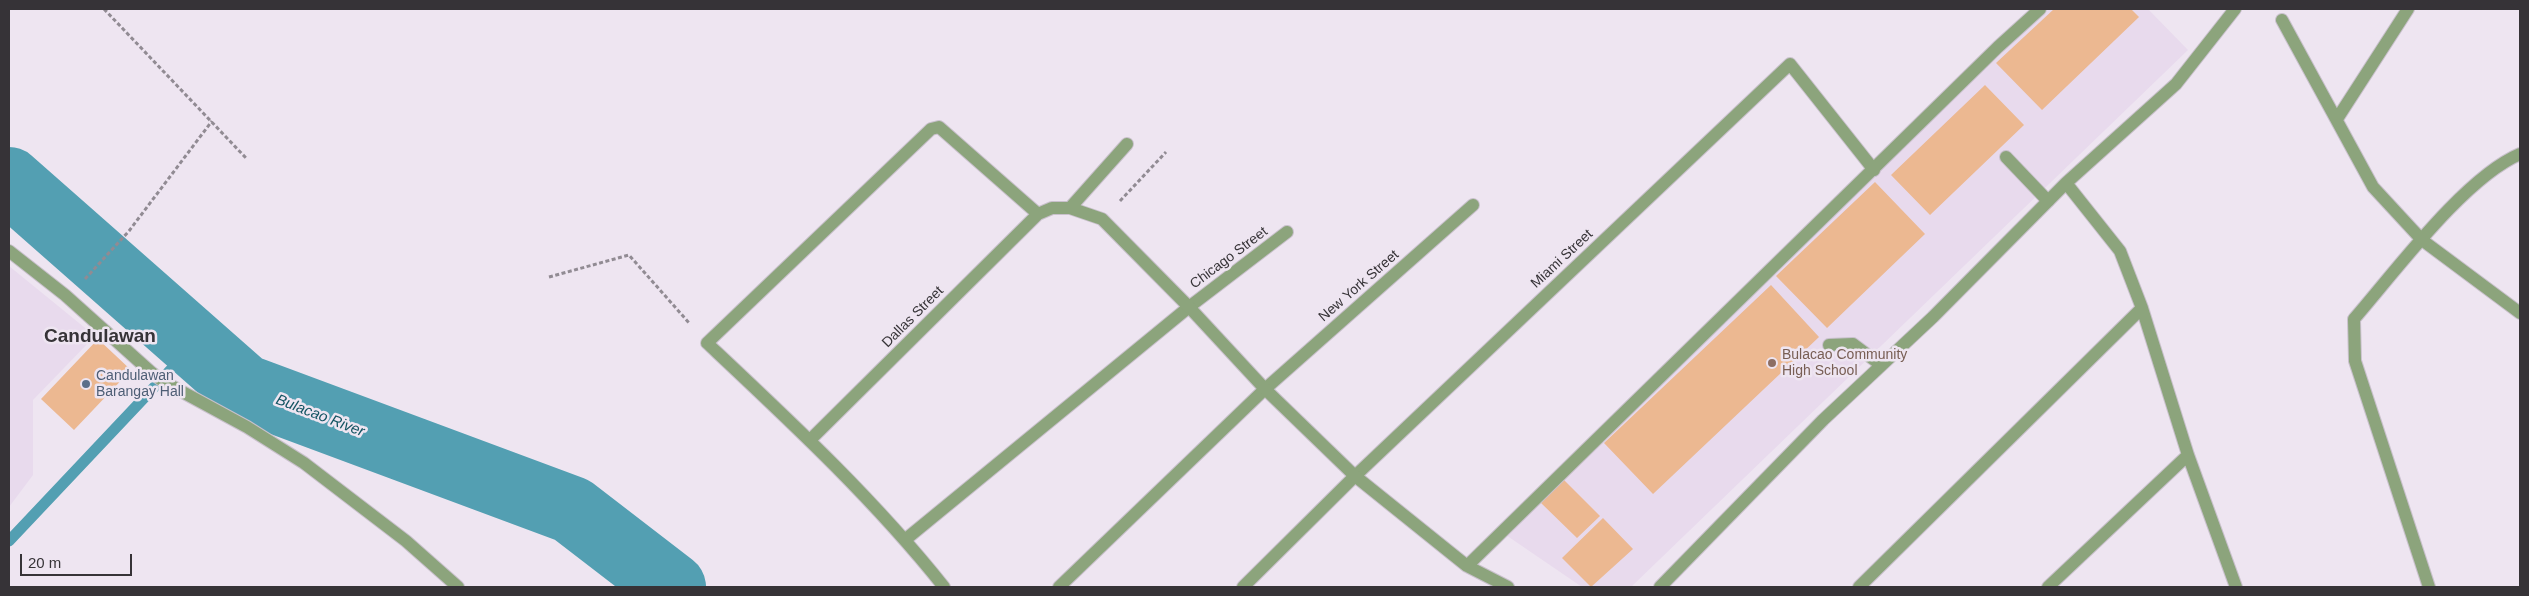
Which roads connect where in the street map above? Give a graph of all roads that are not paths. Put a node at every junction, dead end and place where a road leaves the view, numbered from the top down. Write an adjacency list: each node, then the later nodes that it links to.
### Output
1 (2040, 9): 9 (street)
2 (2235, 9): 10 (street)
3 (2408, 9): 5 (street)
4 (2282, 20): 5 (street)
5 (2337, 119): 16 (street)
6 (1127, 144): 13 (street)
7 (2520, 154): 16 (street)
8 (2006, 157): 11 (street)
9 (1874, 170): 26 (street, Miami Street); 28 (street)
10 (2066, 183): 11 (street); 19 (street)
11 (2048, 201): 22 (street)
12 (1474, 205): 23 (street, New York Street)
13 (1070, 208): 14 (street); 18 (street)
14 (1038, 214): 24 (street, Dallas Street); 24 (street)
15 (1287, 232): 18 (street, Chicago Street)
16 (2422, 240): 20 (street); 38 (street)
17 (9, 251): 29 (street)
18 (1189, 307): 23 (street); 27 (street, Chicago Street)
19 (2142, 308): 25 (street); 35 (street)
20 (2520, 313)
21 (1829, 345): 22 (street)
22 (1881, 365): 34 (street)
23 (1265, 389): 26 (street); 31 (street, New York Street)
24 (810, 440): 27 (street)
25 (2188, 455): 36 (street); 37 (street)
26 (1355, 476): 28 (street); 32 (street, Miami Street)
27 (906, 539): 30 (street)
28 (1467, 566): 33 (street)
29 (458, 587)
30 (944, 587)
31 (1059, 587)
32 (1243, 587)
33 (1508, 587)
34 (1660, 587)
35 (1859, 587)
36 (2048, 587)
37 (2236, 587)
38 (2429, 587)

